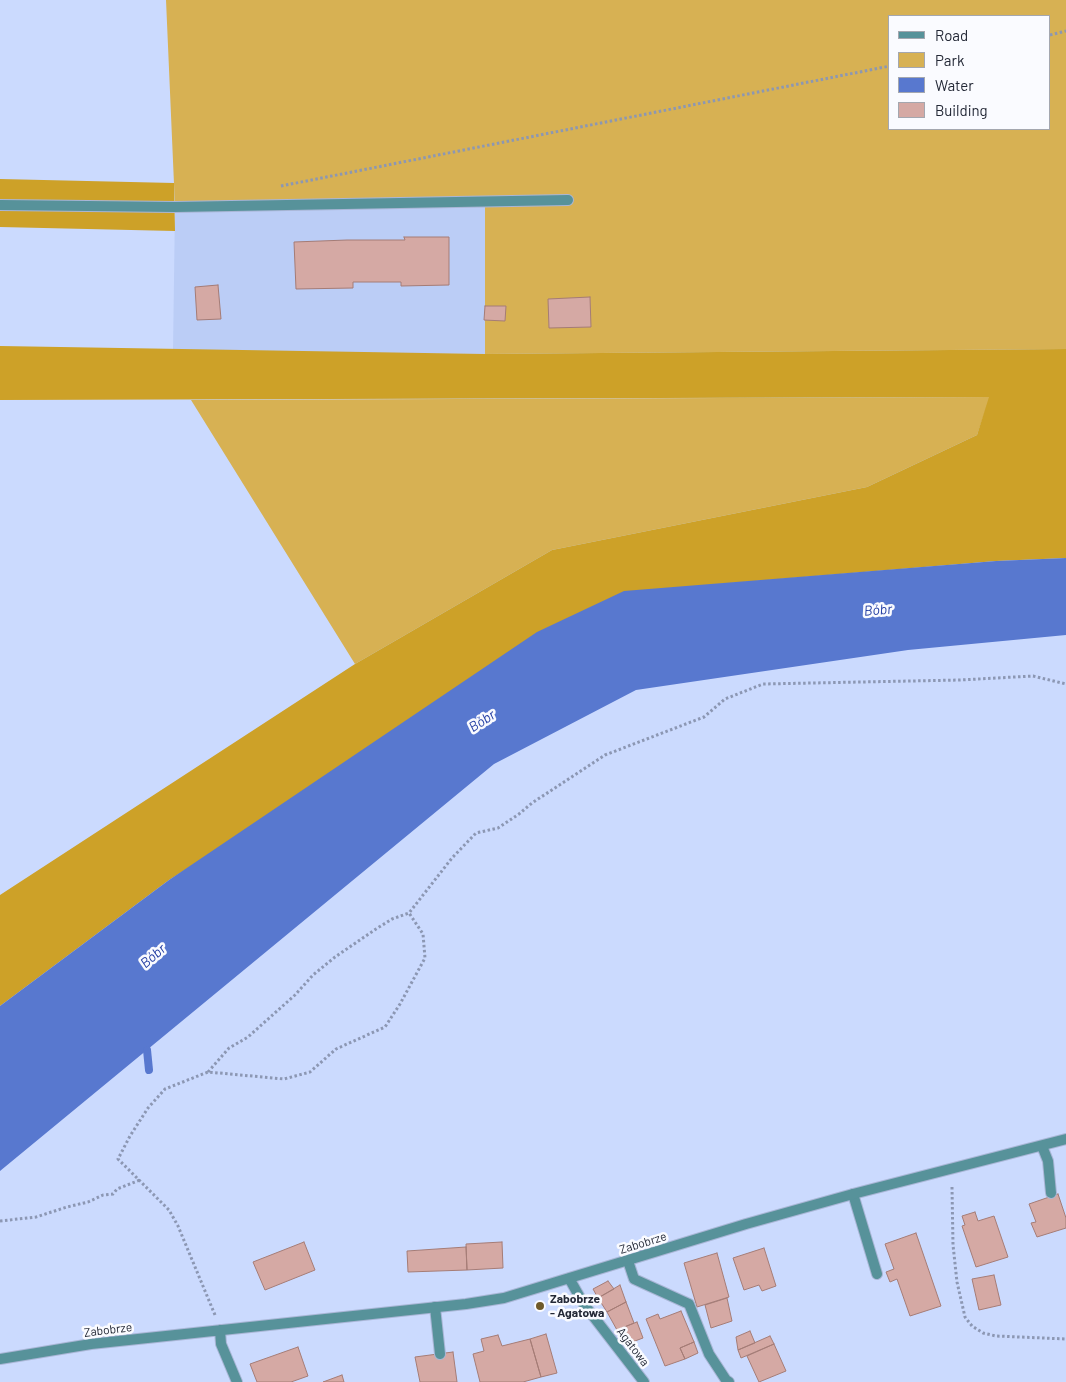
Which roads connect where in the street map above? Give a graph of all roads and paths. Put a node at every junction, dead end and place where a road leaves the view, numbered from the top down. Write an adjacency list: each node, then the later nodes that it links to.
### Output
1 (1066, 32): 2 (path)
2 (1051, 35)
3 (888, 66): 4 (path)
4 (273, 188)
5 (568, 200): 6 (street)
6 (0, 205)
7 (1066, 684): 8 (path)
8 (409, 913): 9 (path); 9 (path)
9 (208, 1072): 13 (path)
10 (1066, 1139): 11 (street, Zabobrze)
11 (1042, 1146): 12 (street, Zabobrze); 14 (street)
12 (951, 1169): 15 (street, Zabobrze); 23 (path)
13 (140, 1180): 16 (path); 21 (path)
14 (1051, 1193)
15 (853, 1194): 17 (street, Zabobrze); 18 (street)
16 (0, 1221)
17 (628, 1261): 19 (street, Zabobrze); 28 (street)
18 (877, 1274)
19 (569, 1278): 20 (street, Zabobrze); 27 (street, Agatowa)
20 (435, 1307): 22 (street, Zabobrze); 24 (street)
21 (215, 1316)
22 (220, 1330): 25 (street, Zabobrze); 26 (street)
23 (1066, 1339)
24 (440, 1354)
25 (0, 1359)
26 (237, 1382)
27 (644, 1382)
28 (729, 1382)

